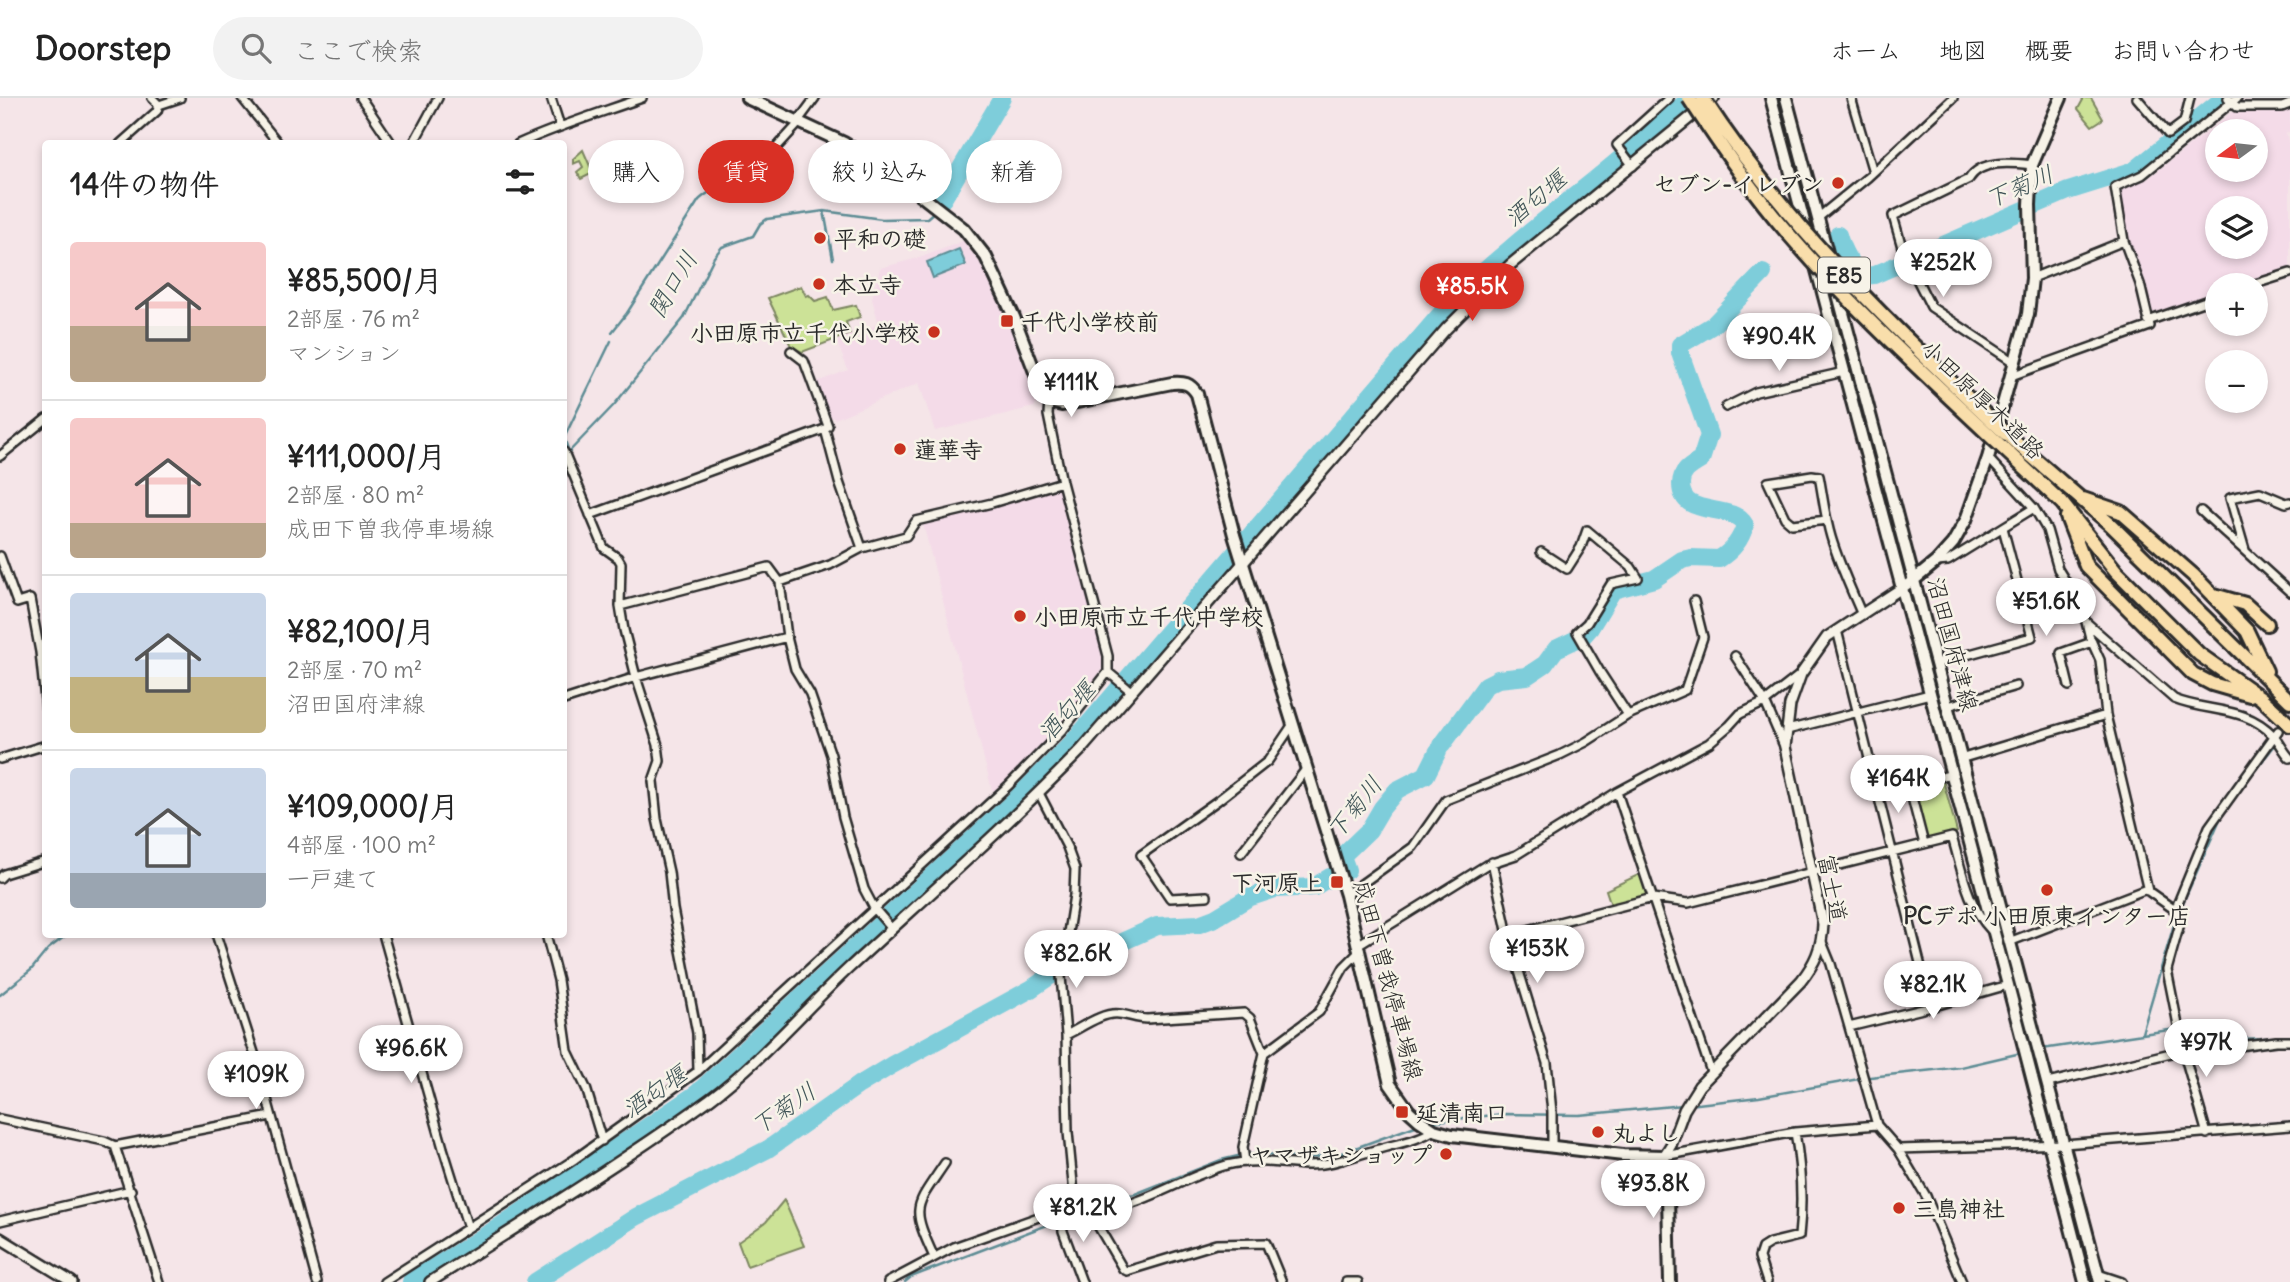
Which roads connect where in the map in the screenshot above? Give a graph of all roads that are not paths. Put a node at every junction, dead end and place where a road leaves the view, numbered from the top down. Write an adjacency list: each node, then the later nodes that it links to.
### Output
1 (152, 98): 23 (street)
2 (180, 98): 23 (street)
3 (242, 98): 28 (street)
4 (361, 98): 29 (street)
5 (438, 98): 30 (street)
6 (551, 98): 26 (street)
7 (642, 98): 26 (street)
8 (747, 98): 25 (main road)
9 (815, 98): 25 (street)
10 (1669, 98): 34 (street)
11 (1689, 98): 51 (highway, 小田原厚木道路 / E85, bridge)
12 (1703, 98): 51 (highway, 小田原厚木道路 / E85, bridge)
13 (1714, 98): 34 (street)
14 (1771, 98): 45 (main road, 沼田国府津線)
15 (1786, 98): 36 (main road, 沼田国府津線)
16 (1851, 98): 35 (street)
17 (1953, 98): 35 (street)
18 (2061, 98): 33 (main road)
19 (2137, 98): 20 (street)
20 (2190, 98)
21 (2289, 98): 24 (street)
22 (2231, 99): 24 (street); 37 (street)
23 (159, 105): 27 (street)
24 (2286, 105)
25 (799, 122): 32 (street); 47 (main road)
26 (560, 126): 31 (street)
27 (125, 140)
28 (276, 140)
29 (389, 140)
30 (415, 140)
31 (527, 140)
32 (783, 140)
33 (2032, 164): 39 (main road); 44 (street)
34 (1633, 166): 69 (street)
35 (1873, 172): 36 (street)
36 (1819, 217): 70 (main road, 沼田国府津線)
37 (2124, 241): 39 (street); 42 (street)
38 (2290, 273): 40 (street)
39 (2032, 278): 44 (main road)
40 (2268, 280)
41 (2205, 301): 42 (street)
42 (2148, 321): 46 (street)
43 (791, 351): 50 (street)
44 (2015, 363): 46 (main road)
45 (1844, 372): 48 (street); 72 (main road, 沼田国府津線)
46 (2011, 376): 53 (main road)
47 (1049, 402): 55 (street); 69 (main road, 成田下曽我停車場線)
48 (1726, 407)
49 (42, 422): 52 (street)
50 (825, 429): 61 (street); 64 (street)
51 (2004, 440): 56 (highway, 小田原厚木道路 / E85); 58 (highway, 小田原厚木道路 / E85)
52 (0, 456)
53 (1988, 458): 59 (street); 68 (main road)
54 (567, 461): 61 (street)
55 (1062, 482): 64 (street); 86 (street)
56 (2076, 497): 74 (highway, 小田原厚木道路 / E85); 89 (highway, 小田原厚木道路 / E85)
57 (2290, 502): 65 (street)
58 (2062, 503): 95 (highway, 小田原厚木道路 / E85); 95 (highway, 小田原厚木道路 / E85)
59 (2035, 508): 63 (street); 78 (street)
60 (2201, 511): 65 (street)
61 (590, 515): 76 (street)
62 (1827, 520): 62 (street); 77 (street)
63 (2003, 528): 68 (street); 85 (street)
64 (862, 548): 71 (street)
65 (2245, 551): 73 (street)
66 (1541, 552): 100 (street)
67 (0, 556): 84 (street)
68 (1936, 562): 70 (main road)
69 (1243, 564): 92 (street); 102 (main road, 成田下曽我停車場線)
70 (1914, 580): 72 (street, 富士道); 85 (main road, 沼田国府津線)
71 (780, 582): 76 (street); 81 (street)
72 (1901, 589): 77 (street, 富士道); 93 (main road, 沼田国府津線)
73 (2290, 592)
74 (2214, 595): 79 (highway); 89 (highway, 小田原厚木道路 / E85)
75 (1694, 601): 100 (street)
76 (620, 606): 88 (street)
77 (1863, 615): 80 (street, 富士道)
78 (2086, 622): 82 (street); 105 (street)
79 (2267, 624)
80 (1837, 630): 87 (street, 富士道); 99 (street)
81 (787, 638): 88 (street); 126 (street)
82 (2092, 642): 91 (street); 101 (street)
83 (1735, 656): 97 (street)
84 (42, 658)
85 (1937, 663): 98 (main road, 沼田国府津線)
86 (1112, 674): 92 (street); 126 (street)
87 (1801, 674): 97 (street); 104 (street, 富士道)
88 (635, 677): 94 (street); 144 (street)
89 (2271, 680): 96 (highway, 小田原厚木道路 / E85)
90 (2016, 686): 98 (street)
91 (2069, 686)
92 (1132, 692): 114 (street)
93 (1930, 694): 99 (street); 112 (main road, 沼田国府津線)
94 (567, 698)
95 (2261, 698): 103 (highway, 小田原厚木道路 / E85)
96 (2290, 701)
97 (1765, 702): 107 (street); 113 (street)
98 (1948, 706): 110 (main road, 沼田国府津線)
99 (1858, 713): 104 (street); 116 (street)
100 (1628, 715): 123 (street)
101 (2106, 715): 110 (street); 122 (street)
102 (1293, 724): 111 (main road, 成田下曽我停車場線); 124 (street)
103 (2290, 725)
104 (1787, 730): 107 (street, 富士道)
105 (2277, 734): 108 (street); 127 (street)
106 (42, 746): 109 (street)
107 (1785, 747): 120 (street, 富士道)
108 (2290, 758)
109 (0, 759)
110 (1961, 759): 135 (main road, 沼田国府津線)
111 (1307, 768): 117 (street); 123 (main road, 成田下曽我停車場線)
112 (1952, 774): 115 (street); 129 (main road, 沼田国府津線)
113 (1616, 792): 119 (street); 125 (street)
114 (1040, 793): 128 (street); 140 (street)
115 (1924, 844): 116 (street); 129 (street)
116 (1892, 851): 120 (street); 138 (street)
117 (1241, 853)
118 (42, 862): 121 (street)
119 (1492, 862): 130 (street); 136 (street)
120 (1811, 871): 125 (street); 134 (street, 富士道)
121 (0, 878)
122 (2148, 891): 127 (street); 135 (street)
123 (1346, 895): 136 (main road, 成田下曽我停車場線)
124 (1207, 896)
125 (1653, 898): 130 (street); 145 (street)
126 (874, 908): 128 (street); 144 (street)
127 (2175, 910): 142 (street)
128 (892, 929): 176 (street)
129 (1994, 933): 137 (main road, 沼田国府津線)
130 (1508, 935): 158 (street)
131 (217, 938): 147 (street)
132 (384, 938): 168 (street)
133 (547, 938): 154 (street)
134 (1822, 942): 139 (street, 富士道); 145 (street)
135 (2009, 942): 146 (main road, 沼田国府津線)
136 (1359, 948): 143 (street); 151 (main road, 成田下曽我停車場線)
137 (2008, 985): 138 (street); 155 (main road, 沼田国府津線)
138 (1931, 1007): 139 (street)
139 (1849, 1027): 149 (street, 富士道)
140 (1066, 1035): 143 (street); 164 (street)
141 (2290, 1041): 142 (street)
142 (2183, 1050): 146 (street); 153 (street)
143 (1264, 1054): 161 (street)
144 (698, 1071): 154 (street)
145 (1711, 1072): 160 (street)
146 (2049, 1083): 156 (main road, 沼田国府津線)
147 (271, 1116): 157 (street); 174 (street)
148 (0, 1119): 157 (street)
149 (1877, 1125): 152 (street); 159 (street)
150 (2290, 1126): 153 (street)
151 (1434, 1130): 158 (main road, 成田下曽我停車場線); 161 (street)
152 (1795, 1132): 160 (street); 183 (street)
153 (2207, 1134): 156 (street)
154 (602, 1141): 168 (street)
155 (2049, 1144): 156 (street); 159 (street); 185 (main road, 沼田国府津線)
156 (2064, 1144): 171 (main road, 沼田国府津線)
157 (115, 1146): 163 (street)
158 (1552, 1146): 160 (main road, 成田下曽我停車場線)
159 (1898, 1149): 184 (street)
160 (1664, 1156): 182 (main road)
161 (1245, 1162): 166 (street)
162 (945, 1163): 170 (street)
163 (131, 1190): 167 (street); 173 (street)
164 (1075, 1204): 165 (street); 166 (street)
165 (1061, 1210): 170 (street); 178 (street)
166 (1090, 1212): 179 (street)
167 (0, 1222)
168 (468, 1228): 175 (street)
169 (0, 1238): 172 (street)
170 (934, 1257): 177 (street)
171 (2099, 1278): 186 (street)
172 (72, 1282)
173 (159, 1282)
174 (317, 1282)
175 (384, 1282)
176 (430, 1282)
177 (888, 1282)
178 (1082, 1282)
179 (1282, 1282)
180 (1346, 1282): 181 (street)
181 (1358, 1282)
182 (1670, 1282)
183 (1767, 1282)
184 (1962, 1282)
185 (2085, 1282)
186 (2122, 1282)

